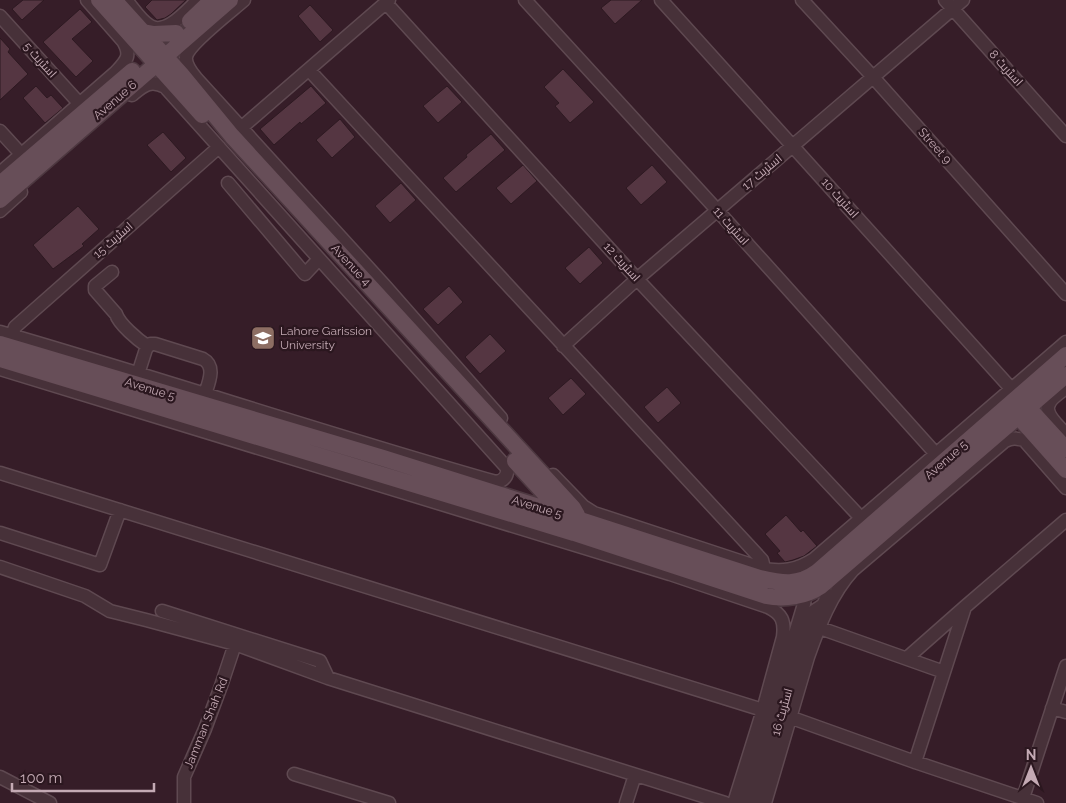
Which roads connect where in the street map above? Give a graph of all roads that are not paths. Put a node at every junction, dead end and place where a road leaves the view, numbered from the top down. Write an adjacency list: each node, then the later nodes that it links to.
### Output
1 (87, 0): 17 (street)
2 (98, 0): 17 (main road, Avenue 4)
3 (114, 0): 17 (main road, Avenue 4)
4 (126, 0): 16 (street)
5 (198, 0): 16 (street)
6 (212, 0): 16 (main road, Avenue 6)
7 (230, 0): 16 (main road, Avenue 6)
8 (244, 0): 16 (street)
9 (525, 0): 34 (street, اسٹریٹ 11)
10 (661, 0): 27 (street, اسٹریٹ 10)
11 (802, 0): 20 (street, Street 9)
12 (963, 0): 14 (street, اسٹریٹ 17)
13 (388, 1): 19 (street); 38 (street, اسٹریٹ 12)
14 (949, 4): 20 (street, اسٹریٹ 17); 26 (street, اسٹریٹ 8)
15 (0, 16): 23 (street, اسٹریٹ 5)
16 (185, 32): 17 (main road); 18 (main road, Avenue 6); 22 (main road)
17 (130, 34): 18 (main road, Avenue 4); 21 (main road)
18 (157, 56): 21 (main road, Avenue 6); 22 (main road, Avenue 4)
19 (309, 70): 24 (street); 43 (street)
20 (873, 77): 27 (street, اسٹریٹ 17); 39 (street, Street 9)
21 (129, 80): 22 (main road); 23 (street); 32 (main road, Avenue 6); 33 (main road, Avenue 6); 35 (street)
22 (181, 83): 24 (street); 28 (street); 62 (main road, Avenue 4); 64 (main road, Avenue 4)
23 (79, 103): 29 (street)
24 (242, 128): 68 (street)
25 (0, 131): 29 (street)
26 (1066, 136)
27 (793, 145): 34 (street, اسٹریٹ 17); 52 (street, اسٹریٹ 10)
28 (219, 147): 36 (street); 40 (street, اسٹریٹ 15)
29 (21, 154): 30 (street)
30 (0, 173)
31 (228, 183): 36 (street)
32 (0, 184)
33 (0, 200)
34 (717, 210): 38 (street, اسٹریٹ 17); 56 (street, اسٹریٹ 11)
35 (0, 211)
36 (319, 259): 50 (street)
37 (112, 272): 42 (street)
38 (637, 279): 43 (street, اسٹریٹ 17); 61 (street, اسٹریٹ 12)
39 (1066, 294)
40 (4, 338): 47 (street); 62 (main road, Avenue 5)
41 (1066, 342): 52 (street)
42 (147, 346): 47 (street); 50 (street)
43 (564, 346): 68 (street)
44 (1066, 355): 52 (main road)
45 (0, 359): 62 (main road, Avenue 5)
46 (0, 369): 83 (street)
47 (138, 374): 50 (street)
48 (1066, 375): 51 (main road)
49 (1066, 388): 51 (street)
50 (205, 394)
51 (1051, 394): 52 (main road); 53 (street)
52 (1017, 403): 53 (main road); 56 (street); 57 (main road); 69 (main road, Avenue 5); 70 (main road, Avenue 5)
53 (1051, 424): 54 (street); 55 (main road)
54 (1066, 434)
55 (1066, 449)
56 (936, 454): 61 (street)
57 (1066, 470)
58 (0, 473): 60 (street)
59 (1066, 488): 74 (street)
60 (120, 510): 65 (street); 83 (street)
61 (861, 518): 68 (street)
62 (557, 520): 64 (main road, Avenue 5)
63 (1066, 520): 72 (street)
64 (575, 526): 66 (main road, Avenue 5)
65 (0, 533)
66 (676, 559): 70 (main road, Avenue 5); 71 (main road, Avenue 5)
67 (0, 567): 76 (street)
68 (761, 568)
69 (838, 572): 70 (main road, Avenue 5); 74 (street, Avenue 5)
70 (808, 585): 71 (main road, Avenue 5); 74 (street); 75 (street, اسٹریٹ 16)
71 (773, 597): 75 (street)
72 (966, 606): 77 (street); 79 (street)
73 (162, 611): 80 (street)
74 (815, 620): 77 (street); 83 (street, اسٹریٹ 16)
75 (795, 631): 83 (street, اسٹریٹ 16)
76 (235, 644): 80 (street); 90 (street, Jamman Shah Rd)
77 (907, 658): 79 (street)
78 (1066, 666): 81 (street)
79 (944, 672): 84 (street)
80 (328, 678): 86 (street)
81 (1052, 708): 82 (street); 88 (street)
82 (1066, 712)
83 (776, 713): 84 (street); 94 (street); 95 (street, اسٹریٹ 16); 96 (street, اسٹریٹ 16); 97 (street)
84 (915, 762): 88 (street)
85 (294, 774): 91 (street)
86 (635, 775): 92 (street); 93 (street)
87 (0, 776): 89 (street)
88 (1023, 798): 98 (street)
89 (50, 803)
90 (184, 803)
91 (389, 803)
92 (626, 803)
93 (724, 803)
94 (734, 803)
95 (744, 803)
96 (756, 803)
97 (765, 803)
98 (1037, 803)

